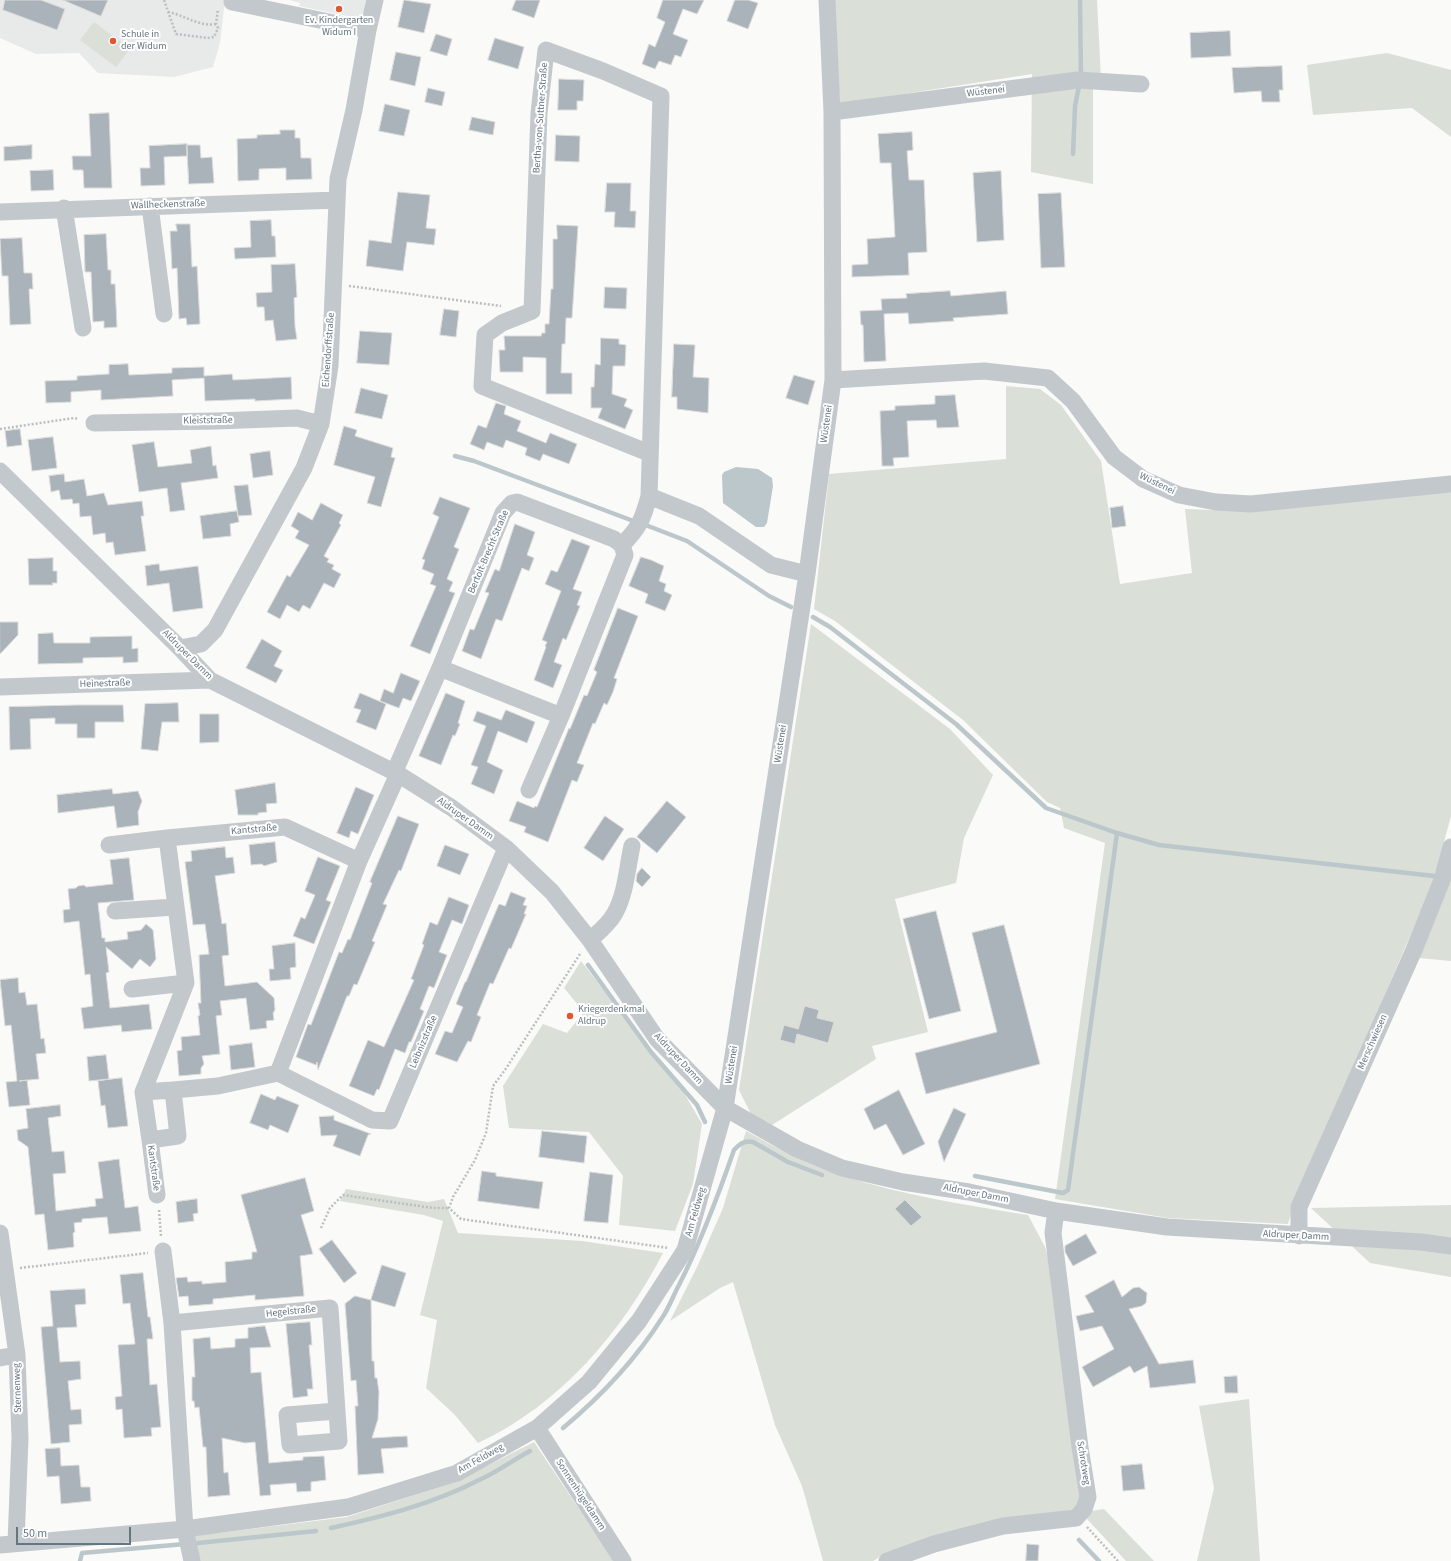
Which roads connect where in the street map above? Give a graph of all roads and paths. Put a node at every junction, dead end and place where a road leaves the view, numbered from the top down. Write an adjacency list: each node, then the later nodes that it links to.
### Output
1 (164, 0): 5 (path)
2 (375, 0): 7 (street, Eichendorffstraße)
3 (827, 0): 9 (street, Wüstenei)
4 (224, 3): 6 (path); 7 (street)
5 (168, 12): 6 (path); 6 (path)
6 (216, 24)
7 (368, 30): 10 (street, Eichendorffstraße)
8 (1141, 84): 9 (street, Wüstenei)
9 (832, 112): 18 (street, Wüstenei)
10 (337, 200): 11 (street, Wallheckenstraße); 14 (street, Eichendorffstraße)
11 (150, 206): 12 (street, Wallheckenstraße); 15 (street)
12 (64, 208): 13 (street, Wallheckenstraße); 17 (street)
13 (0, 212)
14 (333, 284): 16 (path); 20 (street, Eichendorffstraße)
15 (164, 314)
16 (518, 316): 22 (street, Bertha-von-Suttner-Straße); 22 (street, Bertha-von-Suttner-Straße)
17 (82, 328)
18 (833, 380): 24 (street, Wüstenei); 27 (street, Wüstenei)
19 (94, 423): 20 (street, Kleiststraße); 21 (path)
20 (321, 424): 28 (street, Eichendorffstraße)
21 (0, 429)
22 (649, 453): 25 (street, Bertha-von-Suttner-Straße)
23 (0, 471): 28 (street, Aldruper Damm)
24 (1451, 484)
25 (649, 496): 26 (street, Bertha-von-Suttner-Straße); 27 (street)
26 (622, 545): 29 (street, Bertolt-Brecht-Straße); 32 (street)
27 (807, 574): 49 (street, Wüstenei)
28 (180, 648): 30 (street, Aldruper Damm)
29 (440, 668): 32 (street); 33 (street, Bertolt-Brecht-Straße)
30 (210, 680): 31 (street, Heinestraße); 33 (street, Aldruper Damm)
31 (0, 687)
32 (560, 716): 34 (street)
33 (396, 774): 39 (street, Aldruper Damm); 40 (street)
34 (529, 790)
35 (167, 838): 36 (street, Kantstraße); 40 (street, Kantstraße); 41 (street, Kantstraße)
36 (109, 845)
37 (632, 846): 43 (street)
38 (1451, 847): 56 (street, Merschwiesen)
39 (506, 848): 43 (street, Aldruper Damm); 46 (street, Leibnizstraße)
40 (359, 861): 46 (street)
41 (175, 907): 42 (street); 44 (street, Kantstraße)
42 (115, 911)
43 (590, 940): 49 (street, Aldruper Damm); 52 (path)
44 (186, 982): 45 (street); 48 (street, Kantstraße)
45 (132, 989)
46 (278, 1073): 47 (street)
47 (173, 1090): 48 (street); 50 (street, Kantstraße)
48 (143, 1092): 50 (street, Kantstraße)
49 (725, 1108): 53 (street, Aldruper Damm); 67 (street, Am Feldweg)
50 (150, 1140): 51 (street, Kantstraße)
51 (157, 1195): 60 (path)
52 (449, 1208): 54 (path); 59 (path)
53 (1056, 1211): 56 (street, Aldruper Damm); 68 (street, Schrotweg)
54 (321, 1228)
55 (0, 1233): 62 (street, Sternenweg)
56 (1299, 1236): 58 (street, Aldruper Damm)
57 (672, 1244): 59 (path)
58 (1451, 1246)
59 (670, 1248): 61 (path)
60 (163, 1251): 62 (path); 63 (street)
61 (667, 1253)
62 (6, 1269): 64 (street, Sternenweg)
63 (172, 1323): 66 (street, Hegelstraße); 69 (street)
64 (17, 1356): 65 (street); 70 (street, Sternenweg)
65 (0, 1358)
66 (337, 1411)
67 (537, 1428): 69 (street, Am Feldweg); 72 (street, Sonnenhügeldamm)
68 (1076, 1518): 73 (street); 74 (path)
69 (185, 1529): 70 (street, Am Feldweg); 71 (street)
70 (8, 1544)
71 (192, 1561)
72 (623, 1561)
73 (887, 1561)
74 (1118, 1561)

